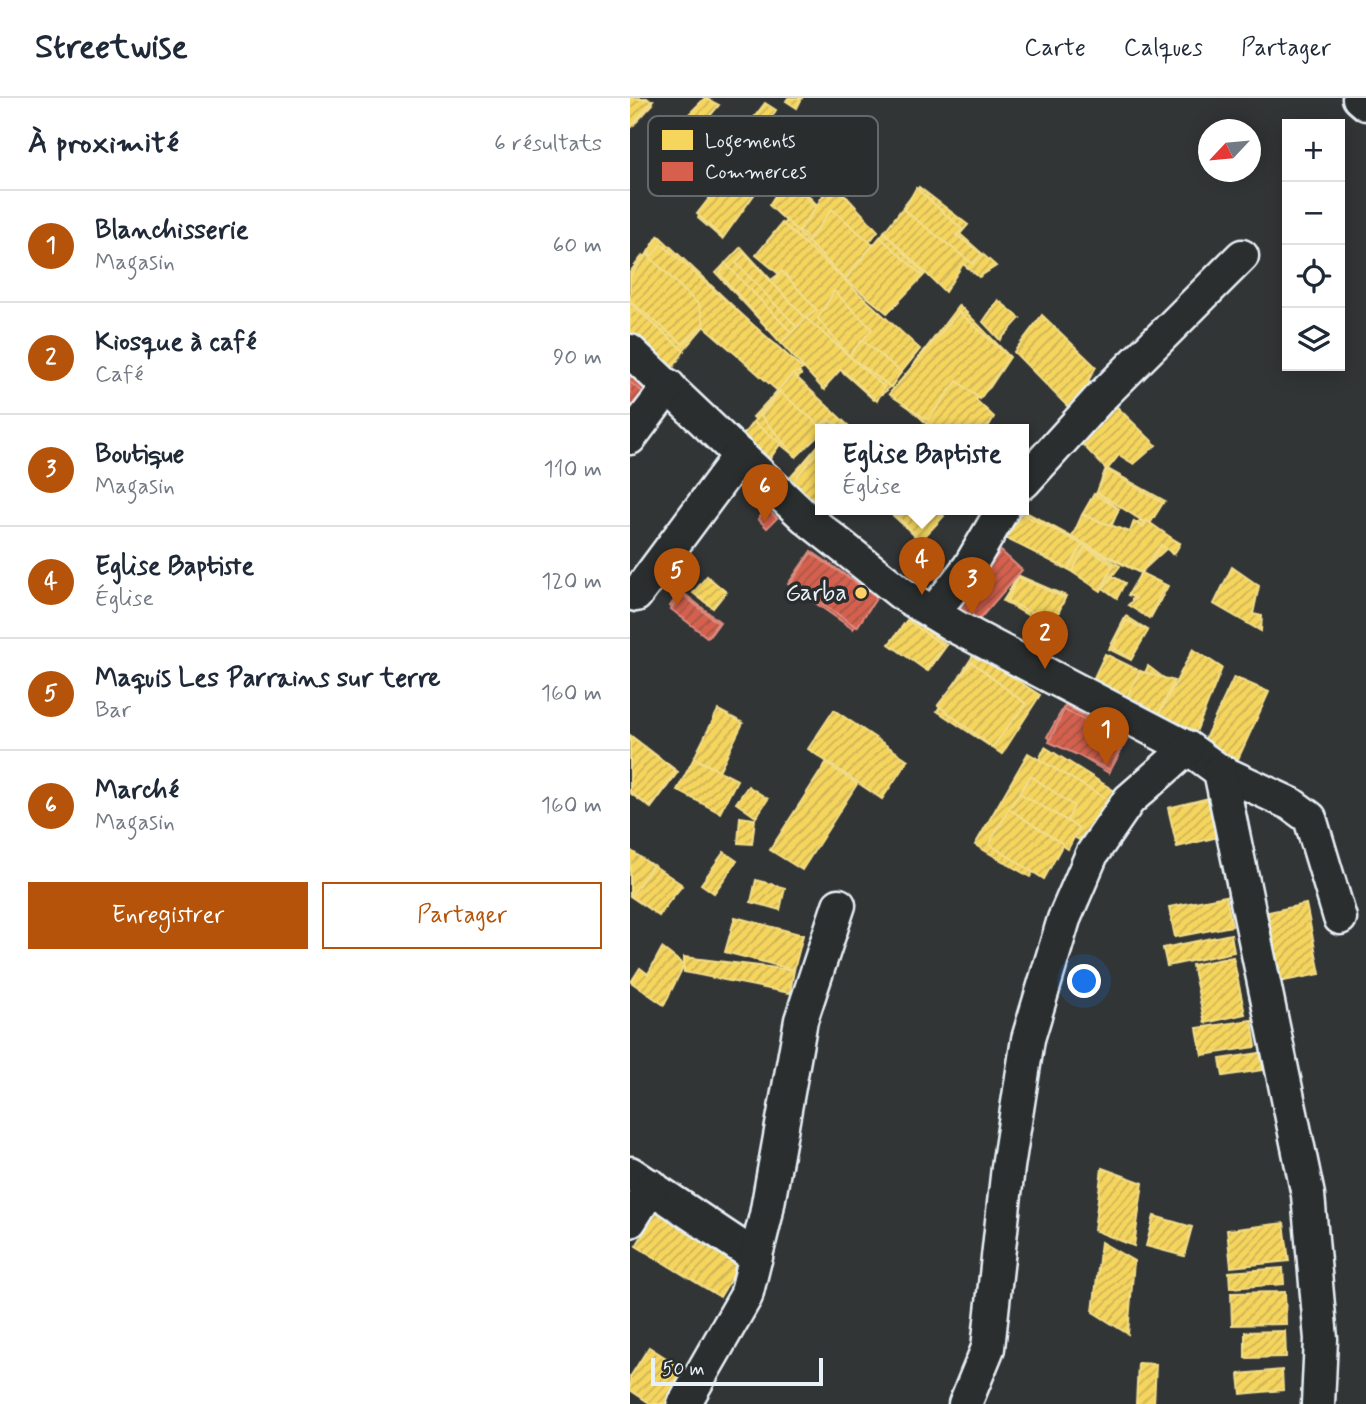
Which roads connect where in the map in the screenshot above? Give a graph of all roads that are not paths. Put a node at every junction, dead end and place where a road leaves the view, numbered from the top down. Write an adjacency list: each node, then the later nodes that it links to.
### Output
1 (1359, 98): 2 (street)
2 (1366, 104)
3 (1242, 256): 8 (street)
4 (630, 351): 5 (street)
5 (669, 386): 6 (street); 7 (street)
6 (630, 438)
7 (740, 454): 10 (street); 11 (street)
8 (1029, 476)
9 (999, 515): 11 (street)
10 (636, 595)
11 (933, 613): 12 (street)
12 (1188, 748): 13 (street); 20 (street)
13 (1220, 771): 15 (street); 21 (street)
14 (839, 905): 18 (street)
15 (1340, 918)
16 (641, 1180): 17 (street); 18 (street)
17 (630, 1221)
18 (756, 1257): 19 (street)
19 (684, 1404)
20 (965, 1404)
21 (1318, 1404)

